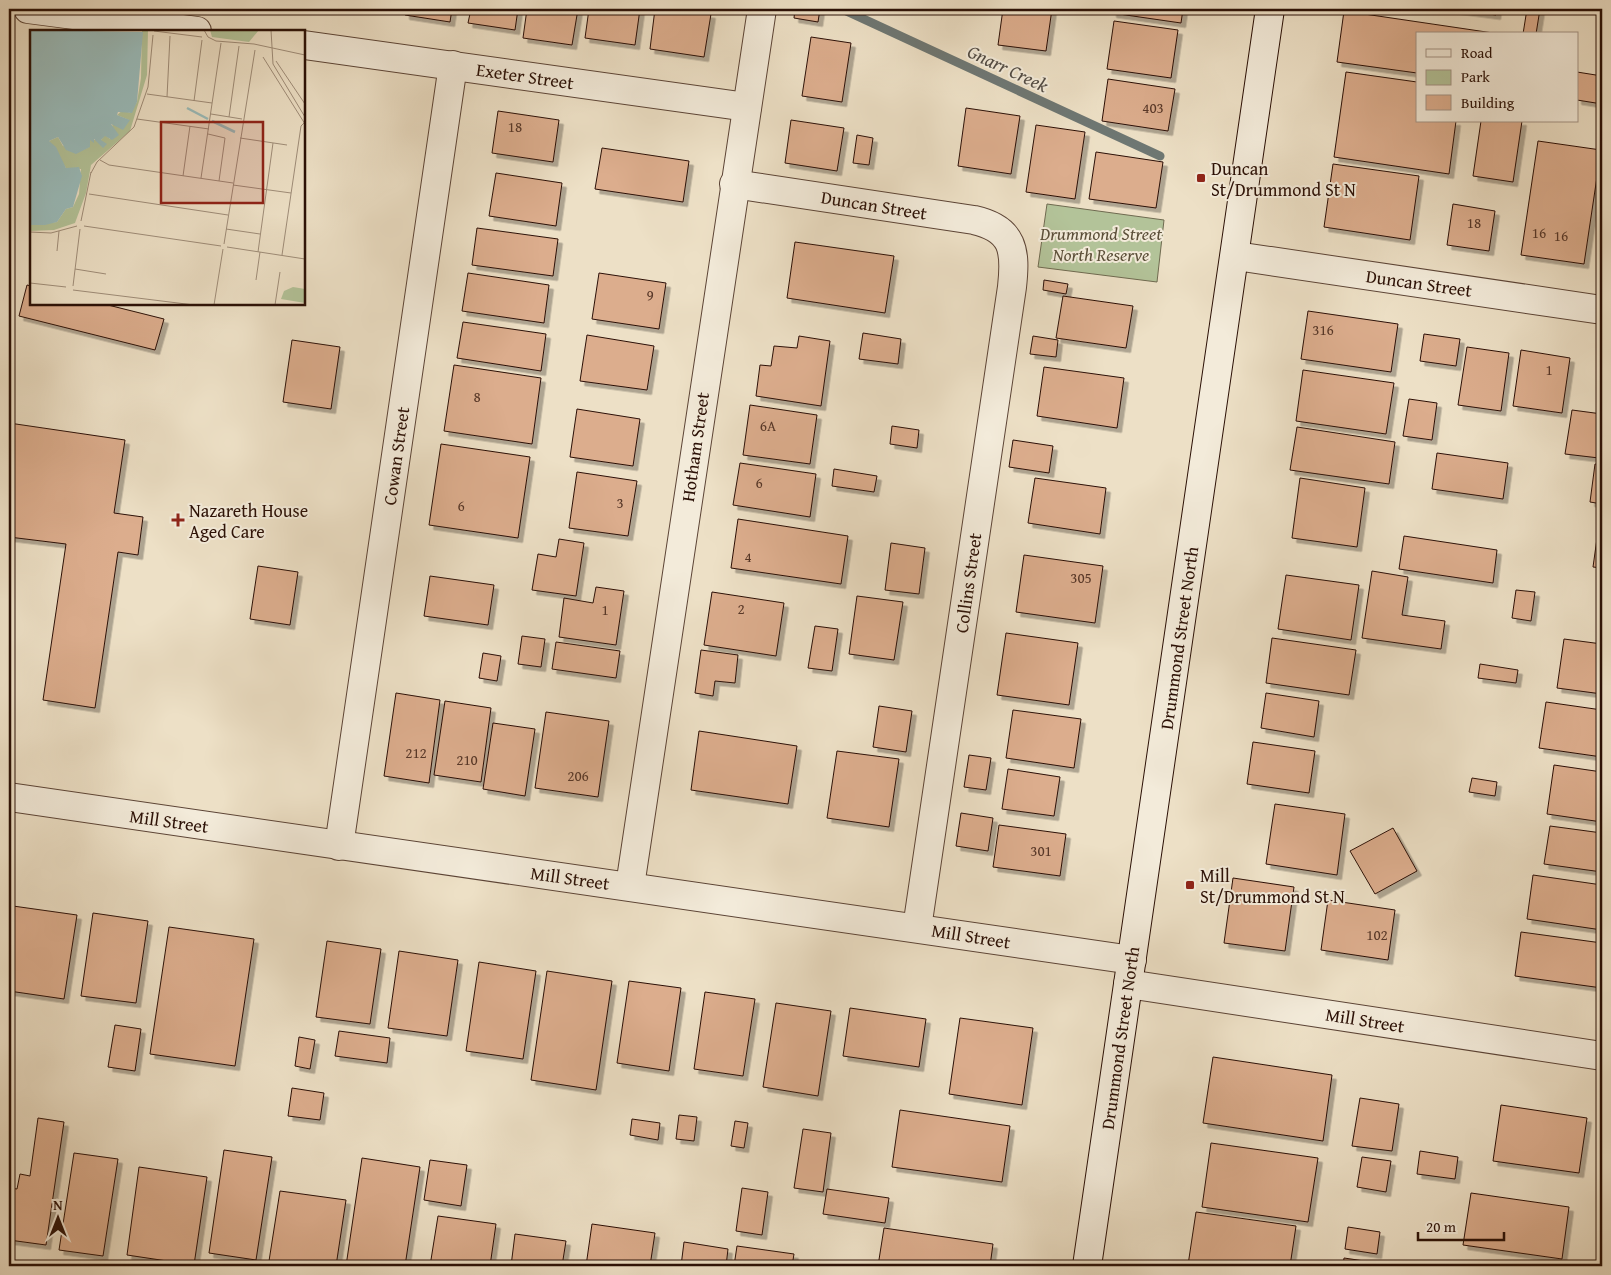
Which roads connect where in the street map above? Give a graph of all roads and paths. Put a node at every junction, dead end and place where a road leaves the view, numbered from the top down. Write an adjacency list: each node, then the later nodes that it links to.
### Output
1 (28, 9): 4 (street)
2 (762, 9): 7 (street, Hotham Street)
3 (1270, 9): 10 (street, Drummond Street North)
4 (189, 30)
5 (305, 46): 6 (street, Exeter Street)
6 (454, 65): 7 (street, Exeter Street); 13 (street, Cowan Street)
7 (747, 107): 8 (street, Hotham Street)
8 (734, 184): 9 (street, Duncan Street); 14 (street, Hotham Street)
9 (1008, 239): 15 (street, Collins Street)
10 (1236, 256): 11 (street, Duncan Street); 16 (street, Drummond Street North)
11 (1602, 310)
12 (9, 797): 13 (street, Mill Street)
13 (339, 846): 14 (street, Mill Street)
14 (630, 886): 15 (street, Mill Street)
15 (917, 928): 16 (street, Mill Street)
16 (1130, 972): 17 (street, Mill Street); 18 (street, Drummond Street North)
17 (1602, 1056)
18 (1087, 1266)

